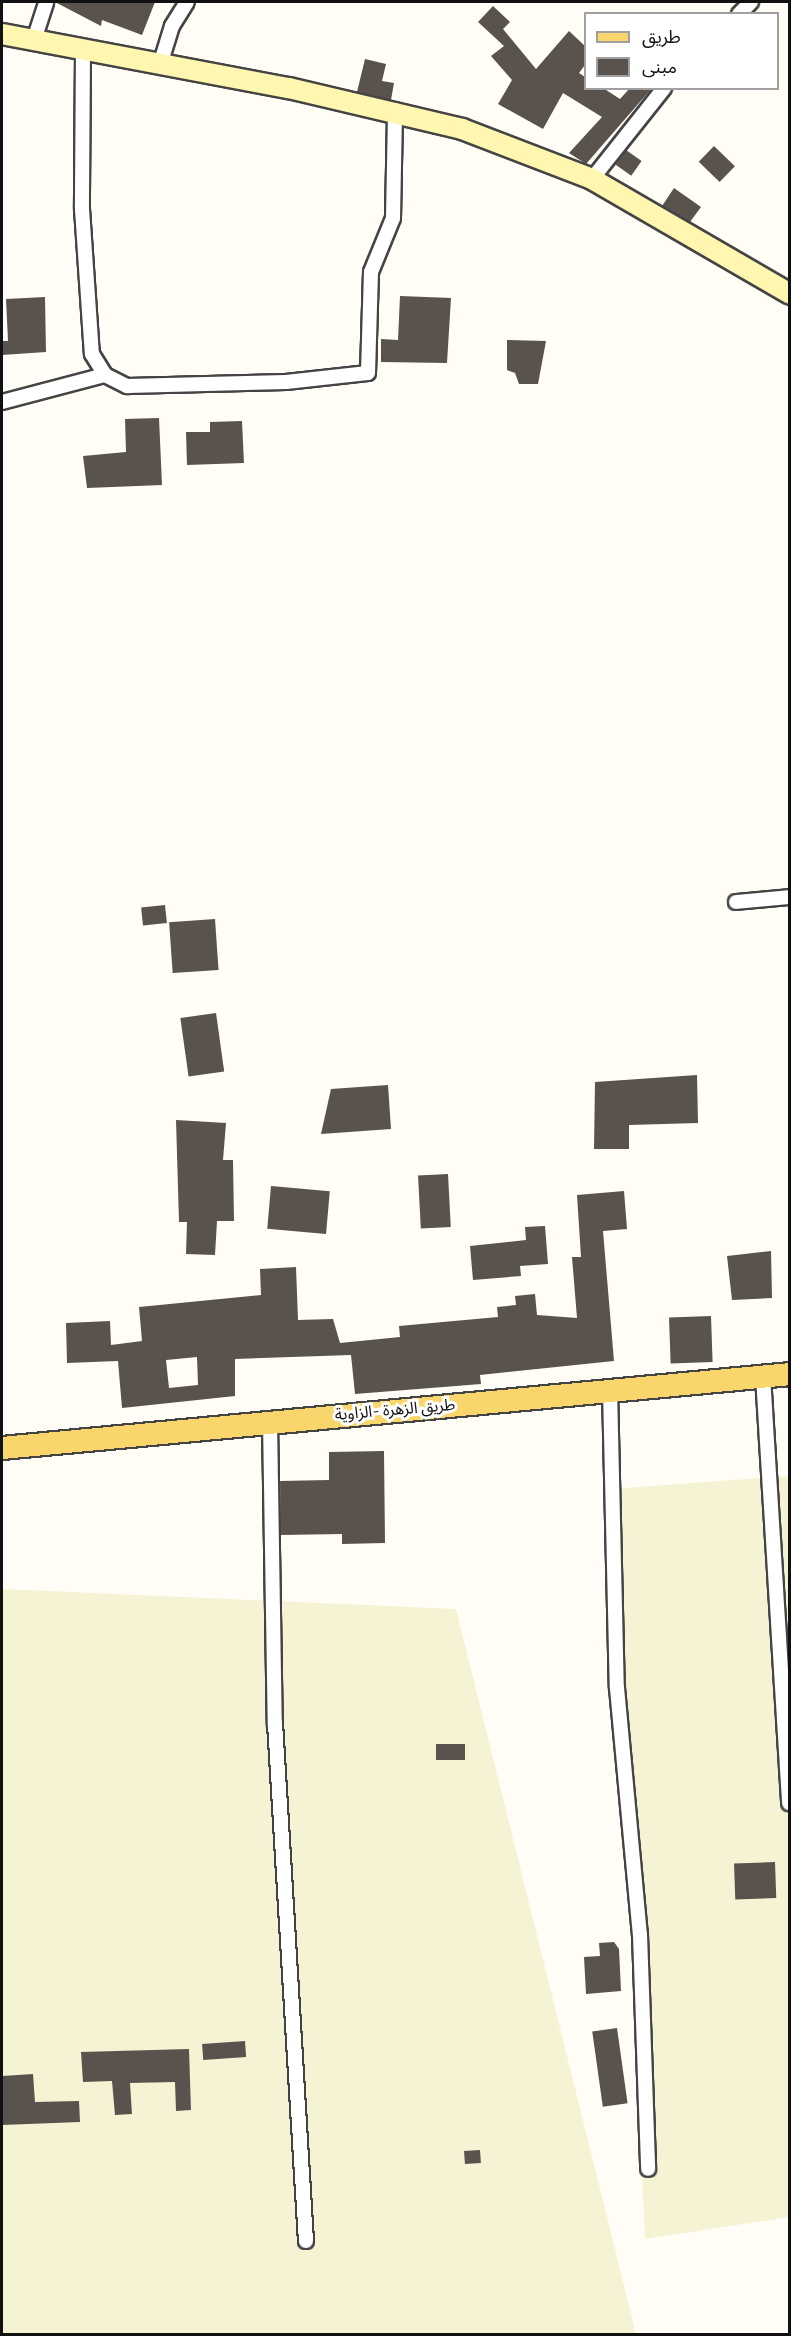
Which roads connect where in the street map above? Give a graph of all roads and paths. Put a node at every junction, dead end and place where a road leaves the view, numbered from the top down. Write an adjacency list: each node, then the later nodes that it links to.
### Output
1 (46, 2): 4 (street)
2 (187, 2): 6 (street)
3 (2, 34): 4 (main road)
4 (34, 40): 5 (main road)
5 (83, 51): 6 (main road); 11 (street)
6 (160, 65): 8 (main road)
7 (662, 90): 9 (street)
8 (395, 110): 9 (main road); 11 (street)
9 (592, 179): 10 (main road)
10 (789, 294)
11 (105, 375): 12 (street)
12 (2, 402)
13 (789, 897): 14 (street)
14 (736, 902)
15 (789, 1374): 16 (main road, طريق الزهرة -الزاوية)
16 (763, 1376): 17 (main road, طريق الزهرة -الزاوية); 20 (street)
17 (610, 1389): 18 (main road, طريق الزهرة -الزاوية); 21 (street)
18 (270, 1421): 19 (main road, طريق الزهرة -الزاوية); 22 (street)
19 (2, 1448)
20 (789, 1803)
21 (648, 2169)
22 (306, 2241)

